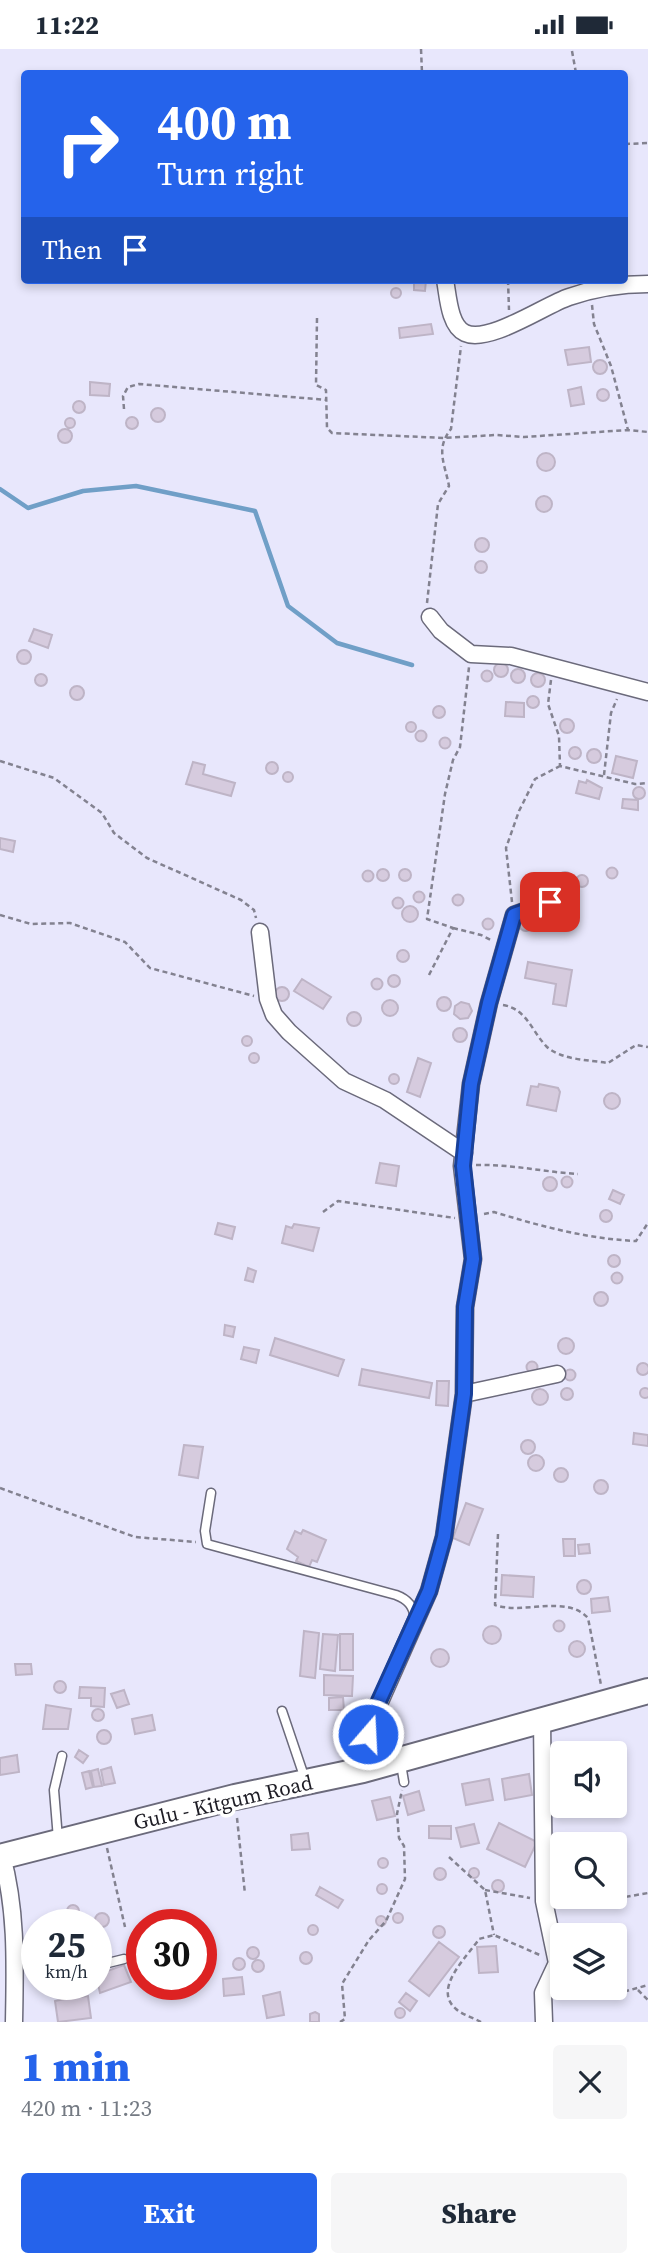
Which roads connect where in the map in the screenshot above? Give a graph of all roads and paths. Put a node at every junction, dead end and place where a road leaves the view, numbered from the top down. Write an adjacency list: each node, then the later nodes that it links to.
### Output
1 (421, 49): 3 (path)
2 (572, 51): 4 (path)
3 (422, 70)
4 (575, 70)
5 (648, 143): 6 (path)
6 (628, 144)
7 (446, 284): 13 (street)
8 (508, 284): 12 (path)
9 (648, 284): 10 (street)
10 (591, 292): 12 (street); 16 (path)
11 (317, 318): 14 (path)
12 (512, 323): 13 (street)
13 (463, 333): 18 (path)
14 (327, 400): 15 (path); 18 (path)
15 (124, 409)
16 (628, 430): 17 (path); 18 (path)
17 (648, 432)
18 (444, 438): 19 (path)
19 (430, 617): 20 (street)
20 (471, 653): 21 (street); 31 (path)
21 (553, 667): 22 (street); 25 (path)
22 (622, 686): 23 (street); 26 (path)
23 (648, 692)
24 (0, 761): 32 (path)
25 (560, 766): 26 (path); 30 (path)
26 (604, 775): 27 (path)
27 (648, 783)
28 (550, 902): 30 (street)
29 (0, 915): 35 (path)
30 (514, 915): 33 (street)
31 (453, 928): 33 (path); 34 (path)
32 (260, 932): 35 (street)
33 (505, 948): 36 (street)
34 (429, 975)
35 (268, 999): 38 (street)
36 (489, 1003): 37 (path); 38 (street)
37 (648, 1047)
38 (463, 1160): 39 (path); 41 (street)
39 (578, 1174)
40 (323, 1212): 41 (path)
41 (467, 1221): 42 (path); 44 (street)
42 (648, 1223)
43 (557, 1374): 44 (street)
44 (464, 1394): 49 (street)
45 (0, 1488): 48 (path)
46 (211, 1493): 48 (lane)
47 (498, 1534): 51 (path)
48 (206, 1543): 49 (lane)
49 (414, 1627): 56 (street)
50 (648, 1691): 51 (main road, Gulu - Kitgum Road)
51 (605, 1702): 53 (main road, Gulu - Kitgum Road)
52 (282, 1711): 57 (lane)
53 (542, 1718): 55 (main road, Gulu - Kitgum Road); 67 (street)
54 (62, 1756): 61 (lane)
55 (400, 1757): 56 (main road, Gulu - Kitgum Road); 58 (lane)
56 (363, 1770): 57 (main road, Gulu - Kitgum Road)
57 (306, 1781): 59 (main road, Gulu - Kitgum Road)
58 (404, 1782): 82 (path)
59 (235, 1797): 60 (main road, Gulu - Kitgum Road); 66 (path)
60 (103, 1831): 61 (main road, Gulu - Kitgum Road); 68 (path)
61 (58, 1842): 62 (main road, Gulu - Kitgum Road)
62 (1, 1857): 71 (street)
63 (449, 1857): 64 (path)
64 (485, 1890): 67 (path); 70 (path)
65 (648, 1893): 67 (path)
66 (245, 1894)
67 (544, 1901): 69 (street)
68 (125, 1927)
69 (550, 1930)
70 (494, 1935): 74 (path); 83 (path)
71 (16, 1951): 72 (lane); 81 (street)
72 (21, 1953)
73 (124, 1959): 75 (lane)
74 (550, 1960)
75 (112, 1962)
76 (550, 1978): 79 (street)
77 (648, 1985): 78 (path)
78 (638, 1990): 79 (path); 80 (path)
79 (543, 1993): 84 (street)
80 (648, 2000)
81 (14, 2022)
82 (340, 2022)
83 (481, 2022)
84 (544, 2022)

